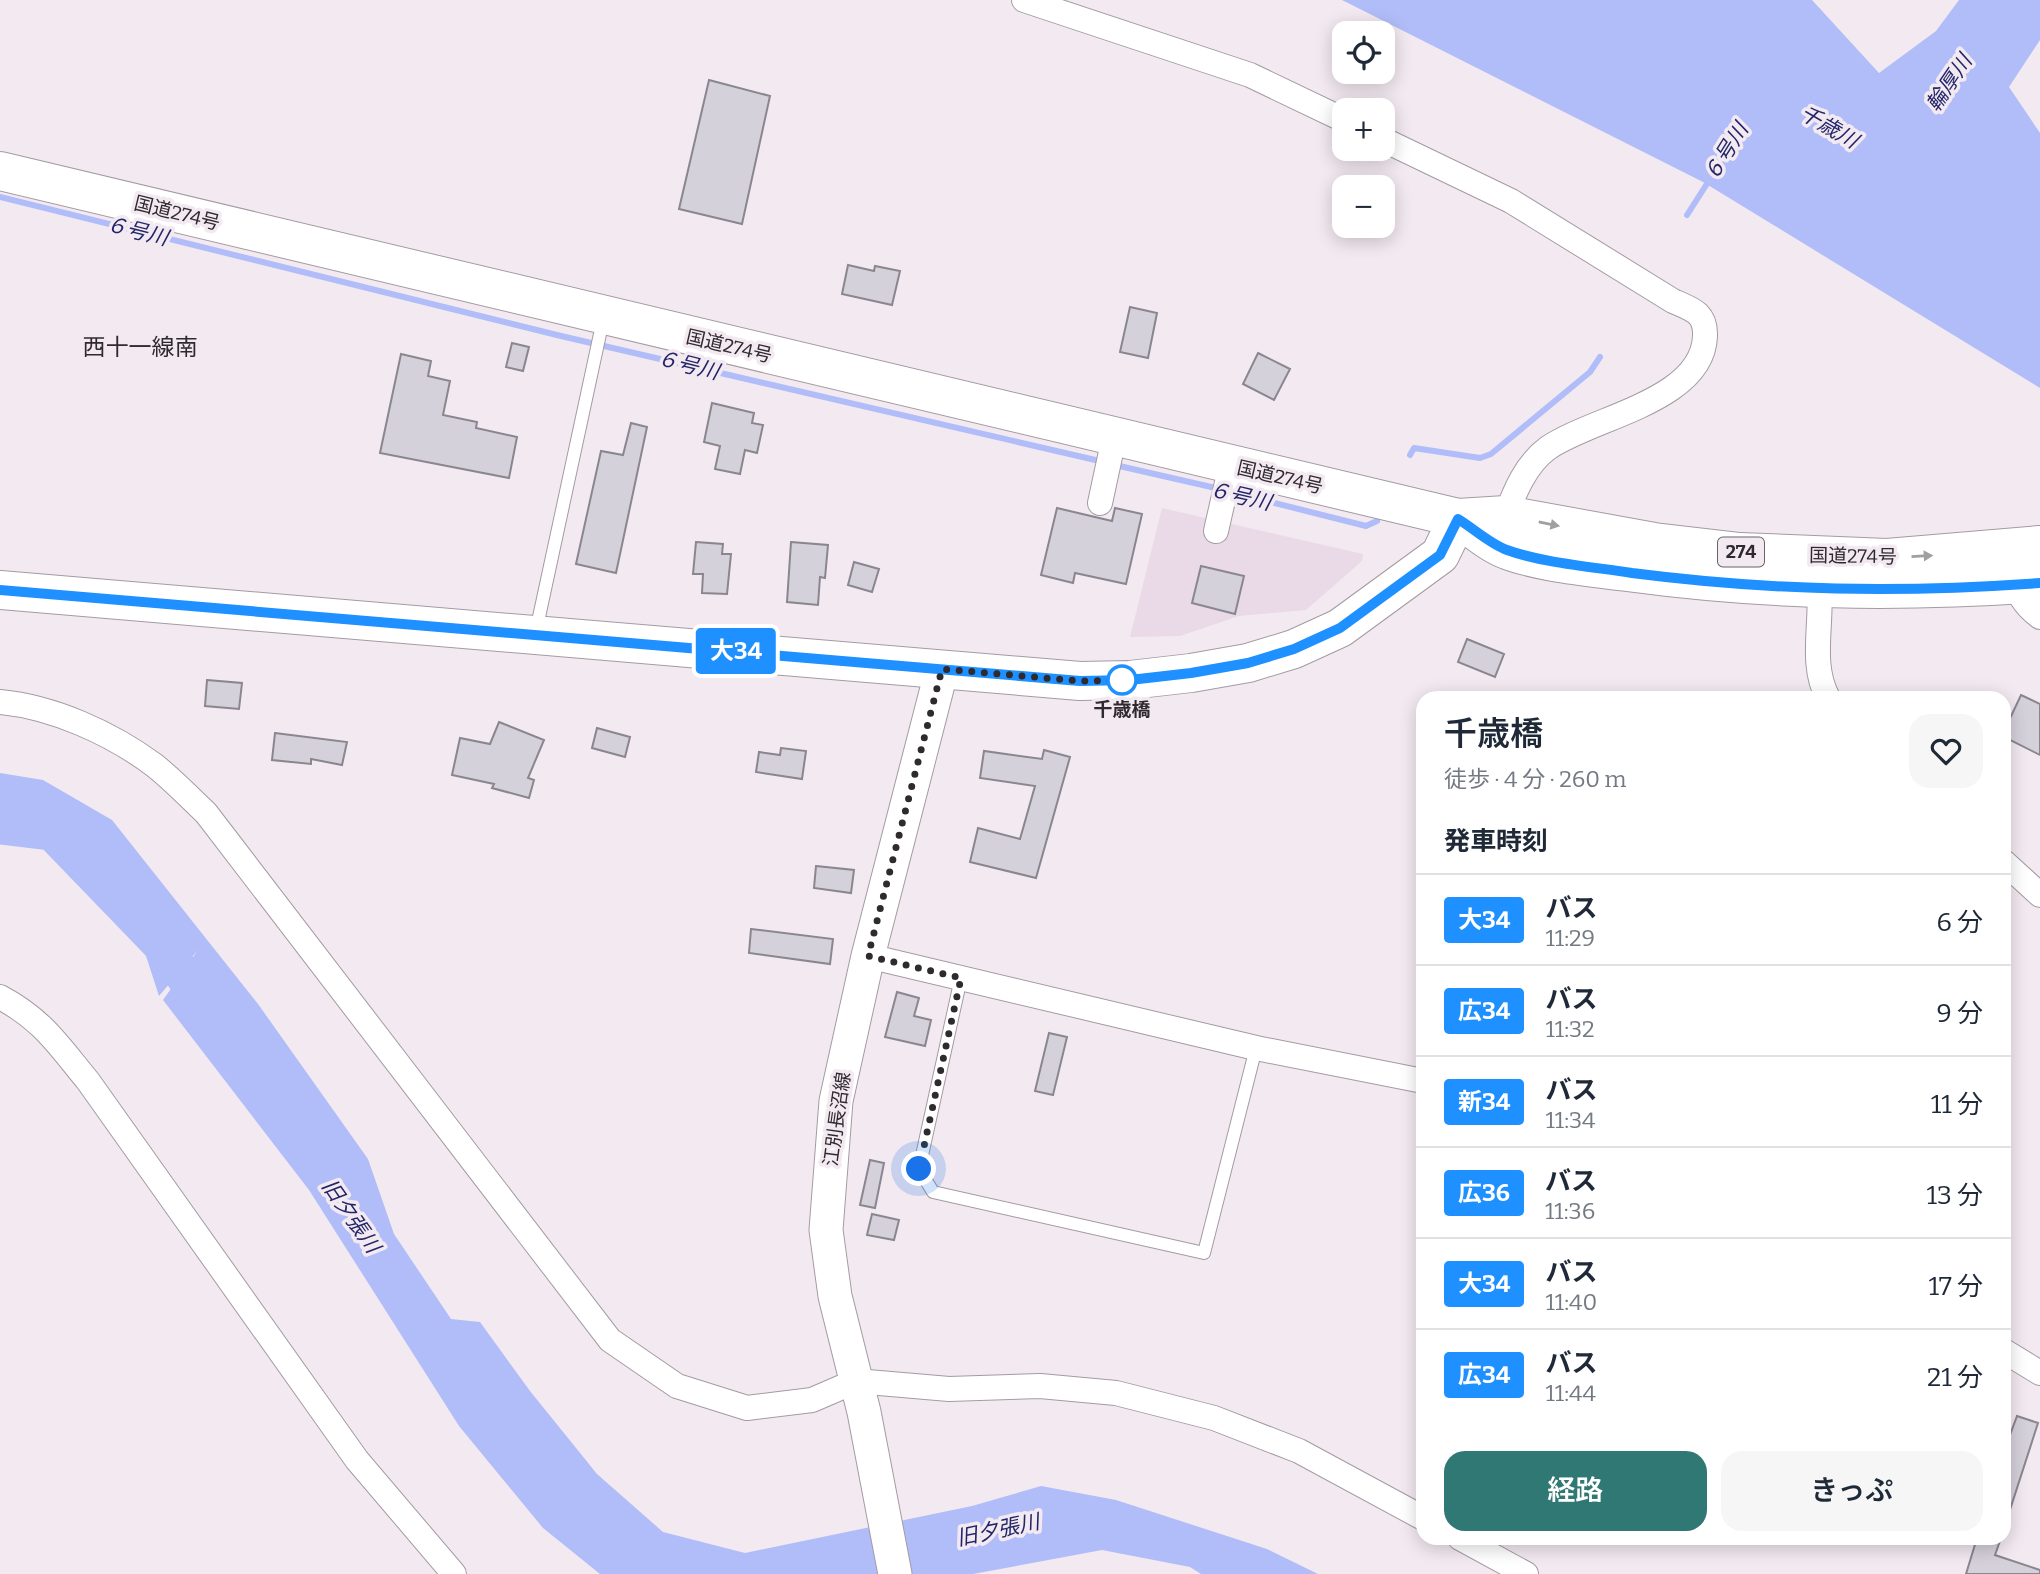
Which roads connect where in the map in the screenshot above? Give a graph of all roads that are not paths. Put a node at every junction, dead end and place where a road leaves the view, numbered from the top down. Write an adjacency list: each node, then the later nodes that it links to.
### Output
1 (1024, 0): 2 (street)
2 (1332, 114)
3 (1395, 145): 9 (street)
4 (0, 171): 5 (main road, 国道274号 / 274)
5 (602, 322): 6 (main road, 国道274号 / 274); 16 (lane)
6 (1113, 444): 7 (main road, 国道274号 / 274); 8 (street)
7 (1230, 471): 10 (main road, 国道274号 / 274); 11 (street)
8 (1100, 503)
9 (1506, 515): 10 (main road, 国道274号 / 274); 13 (main road, 国道274号 / 274, one-way to 13)
10 (1458, 519): 13 (main road, 国道274号 / 274); 17 (main road)
11 (1216, 531)
12 (2026, 562): 13 (main road, 国道274号 / 274); 15 (street)
13 (1818, 573): 18 (street)
14 (0, 590): 16 (main road)
15 (2040, 617)
16 (536, 634): 17 (main road)
17 (942, 669): 22 (main road, 江別長沼線)
18 (1824, 691)
19 (0, 702): 29 (street)
20 (2011, 868): 21 (street)
21 (2040, 895)
22 (868, 956): 23 (street); 29 (main road, 江別長沼線)
23 (961, 978): 25 (street); 25 (lane)
24 (0, 998): 32 (street)
25 (1256, 1048): 26 (street)
26 (1416, 1080)
27 (2011, 1355): 28 (street)
28 (2040, 1373)
29 (860, 1396): 30 (street); 33 (main road, 江別長沼線)
30 (1416, 1514)
31 (1473, 1545): 34 (street)
32 (454, 1574)
33 (895, 1574)
34 (1526, 1574)

